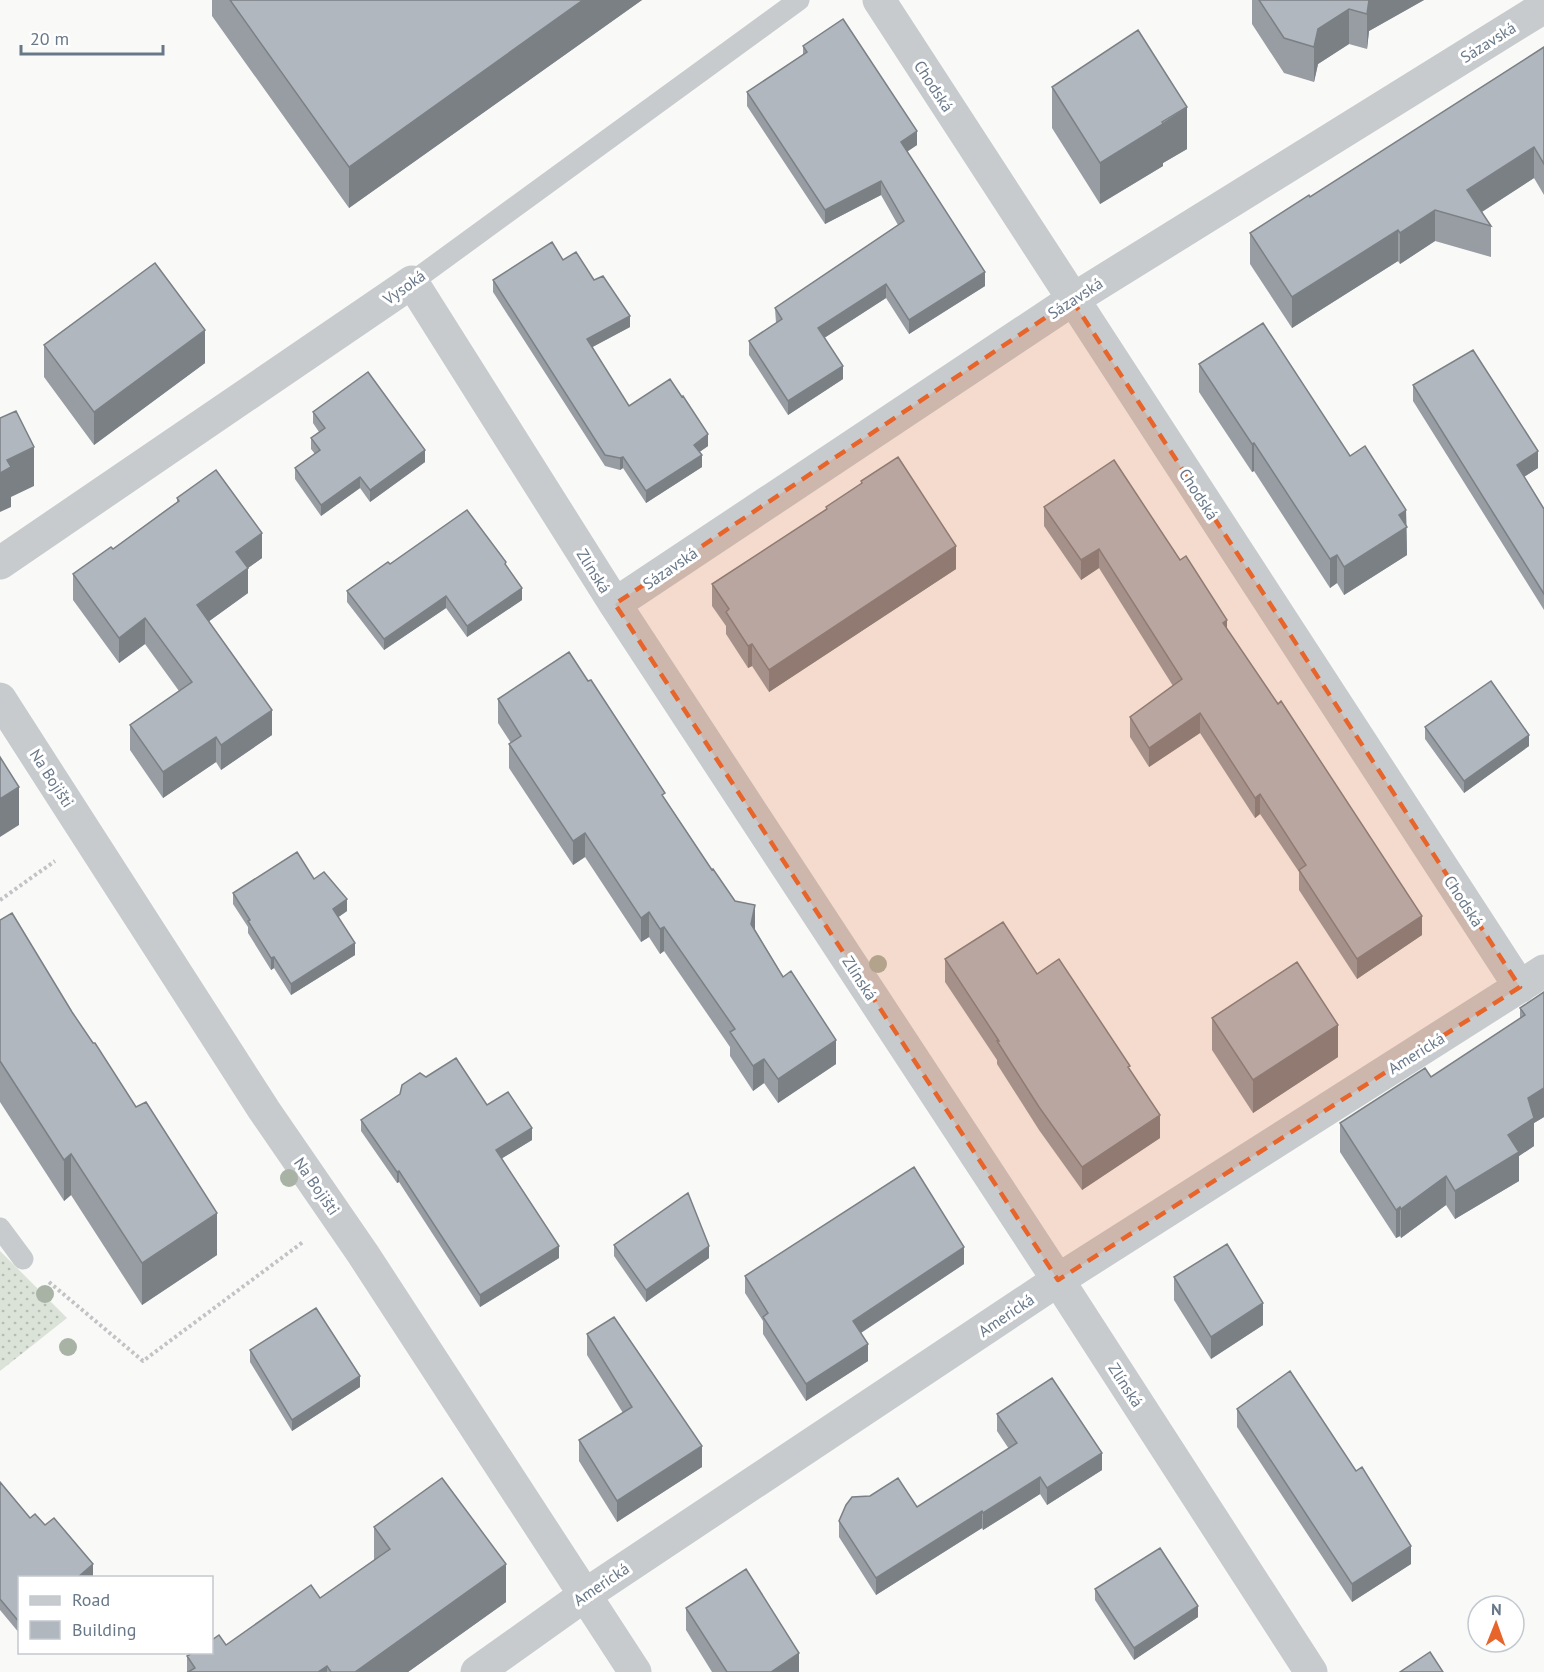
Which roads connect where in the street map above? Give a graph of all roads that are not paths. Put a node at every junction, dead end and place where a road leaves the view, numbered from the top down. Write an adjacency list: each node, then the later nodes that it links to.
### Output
1 (800, 0): 4 (lane, Vysoká)
2 (879, 0): 5 (street, Chodská)
3 (1544, 7): 5 (street, Sázavská)
4 (412, 282): 6 (street, Vysoká); 7 (street, Zlínská)
5 (1072, 300): 7 (street, Sázavská); 9 (street, Chodská)
6 (0, 563)
7 (615, 604): 12 (street, Zlínská)
8 (0, 699): 13 (street, Na Bojišti)
9 (1532, 979): 12 (street, Americká)
10 (0, 1228): 11 (lane)
11 (22, 1259)
12 (1058, 1281): 13 (street, Americká); 16 (street, Zlínská)
13 (585, 1594): 14 (street, Americká); 15 (street, Na Bojišti)
14 (477, 1672)
15 (634, 1672)
16 (1311, 1672)

